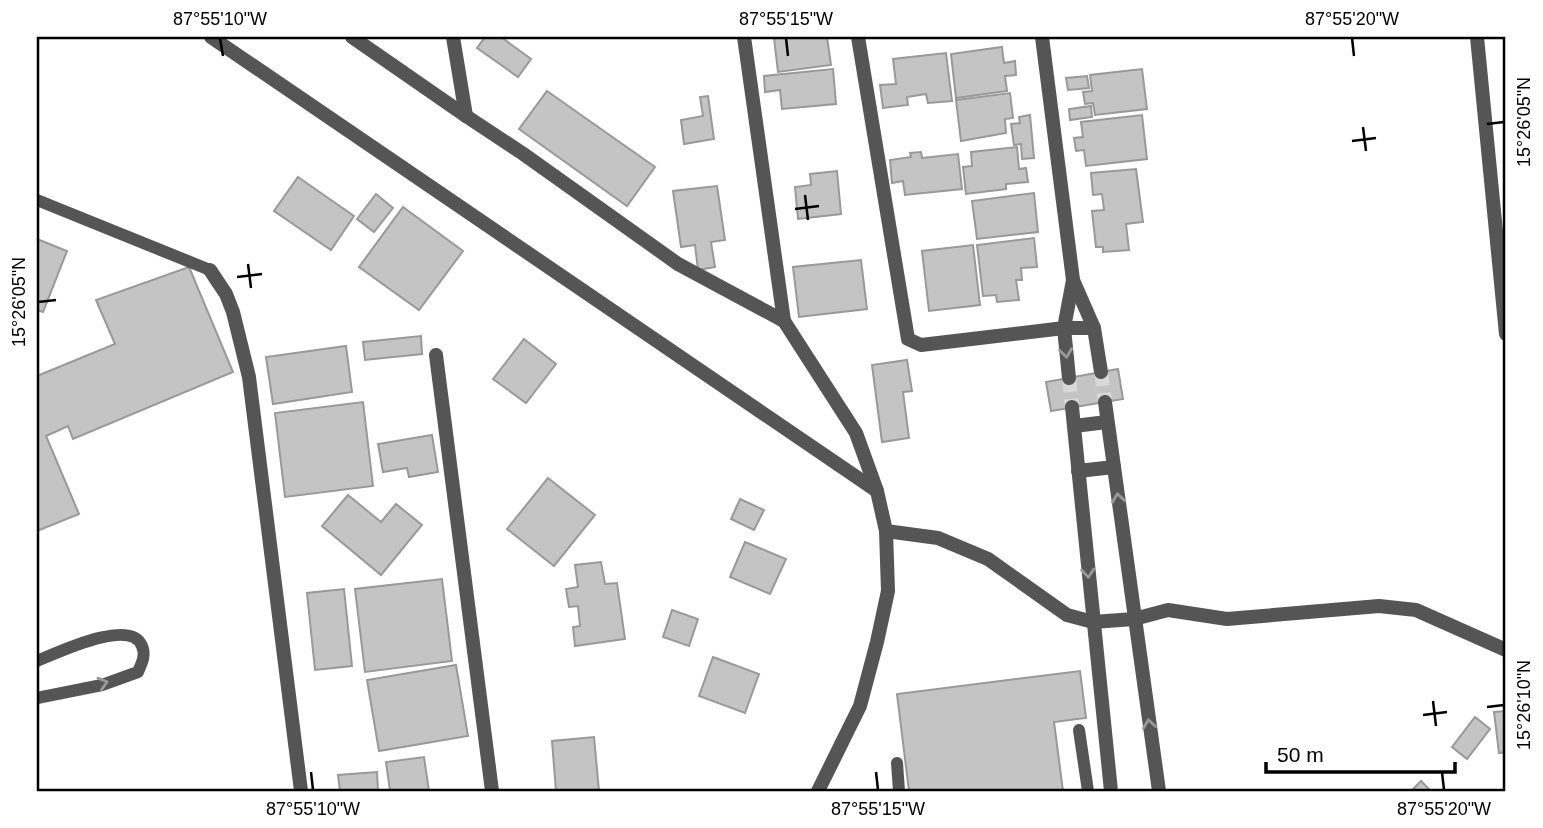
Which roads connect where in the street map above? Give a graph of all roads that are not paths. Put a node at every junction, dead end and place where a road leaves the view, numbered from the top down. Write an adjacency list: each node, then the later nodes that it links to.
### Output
1 (211, 37): 25 (street)
2 (352, 37): 8 (street)
3 (453, 37): 8 (street)
4 (744, 37): 12 (street)
5 (858, 37): 13 (street)
6 (1042, 37): 11 (street)
7 (1477, 37): 15 (street)
8 (466, 116): 12 (street)
9 (37, 200): 10 (lane)
10 (210, 270): 34 (street)
11 (1073, 280): 13 (street); 14 (street)
12 (784, 321): 25 (street)
13 (1063, 328): 14 (street); 18 (street, one-way to 18)
14 (1094, 328): 17 (street)
15 (1506, 334)
16 (436, 355): 35 (street)
17 (1101, 372)
18 (1069, 378)
19 (1105, 402): 21 (street)
20 (1072, 407): 22 (street)
21 (1107, 422): 22 (street); 23 (street)
22 (1073, 426): 24 (street)
23 (1114, 467): 24 (street); 27 (street, one-way to 23)
24 (1078, 471): 28 (street, one-way to 28)
25 (877, 491): 26 (street)
26 (886, 531): 28 (street); 36 (street)
27 (1134, 620): 28 (street); 29 (street); 40 (street, one-way to 27)
28 (1093, 622): 39 (street)
29 (1506, 650)
30 (37, 661): 31 (lane, one-way to 30)
31 (37, 698)
32 (1079, 730): 38 (lane)
33 (897, 763): 37 (lane)
34 (301, 791)
35 (492, 791)
36 (818, 791)
37 (899, 791)
38 (1088, 791)
39 (1111, 791)
40 (1159, 791)

